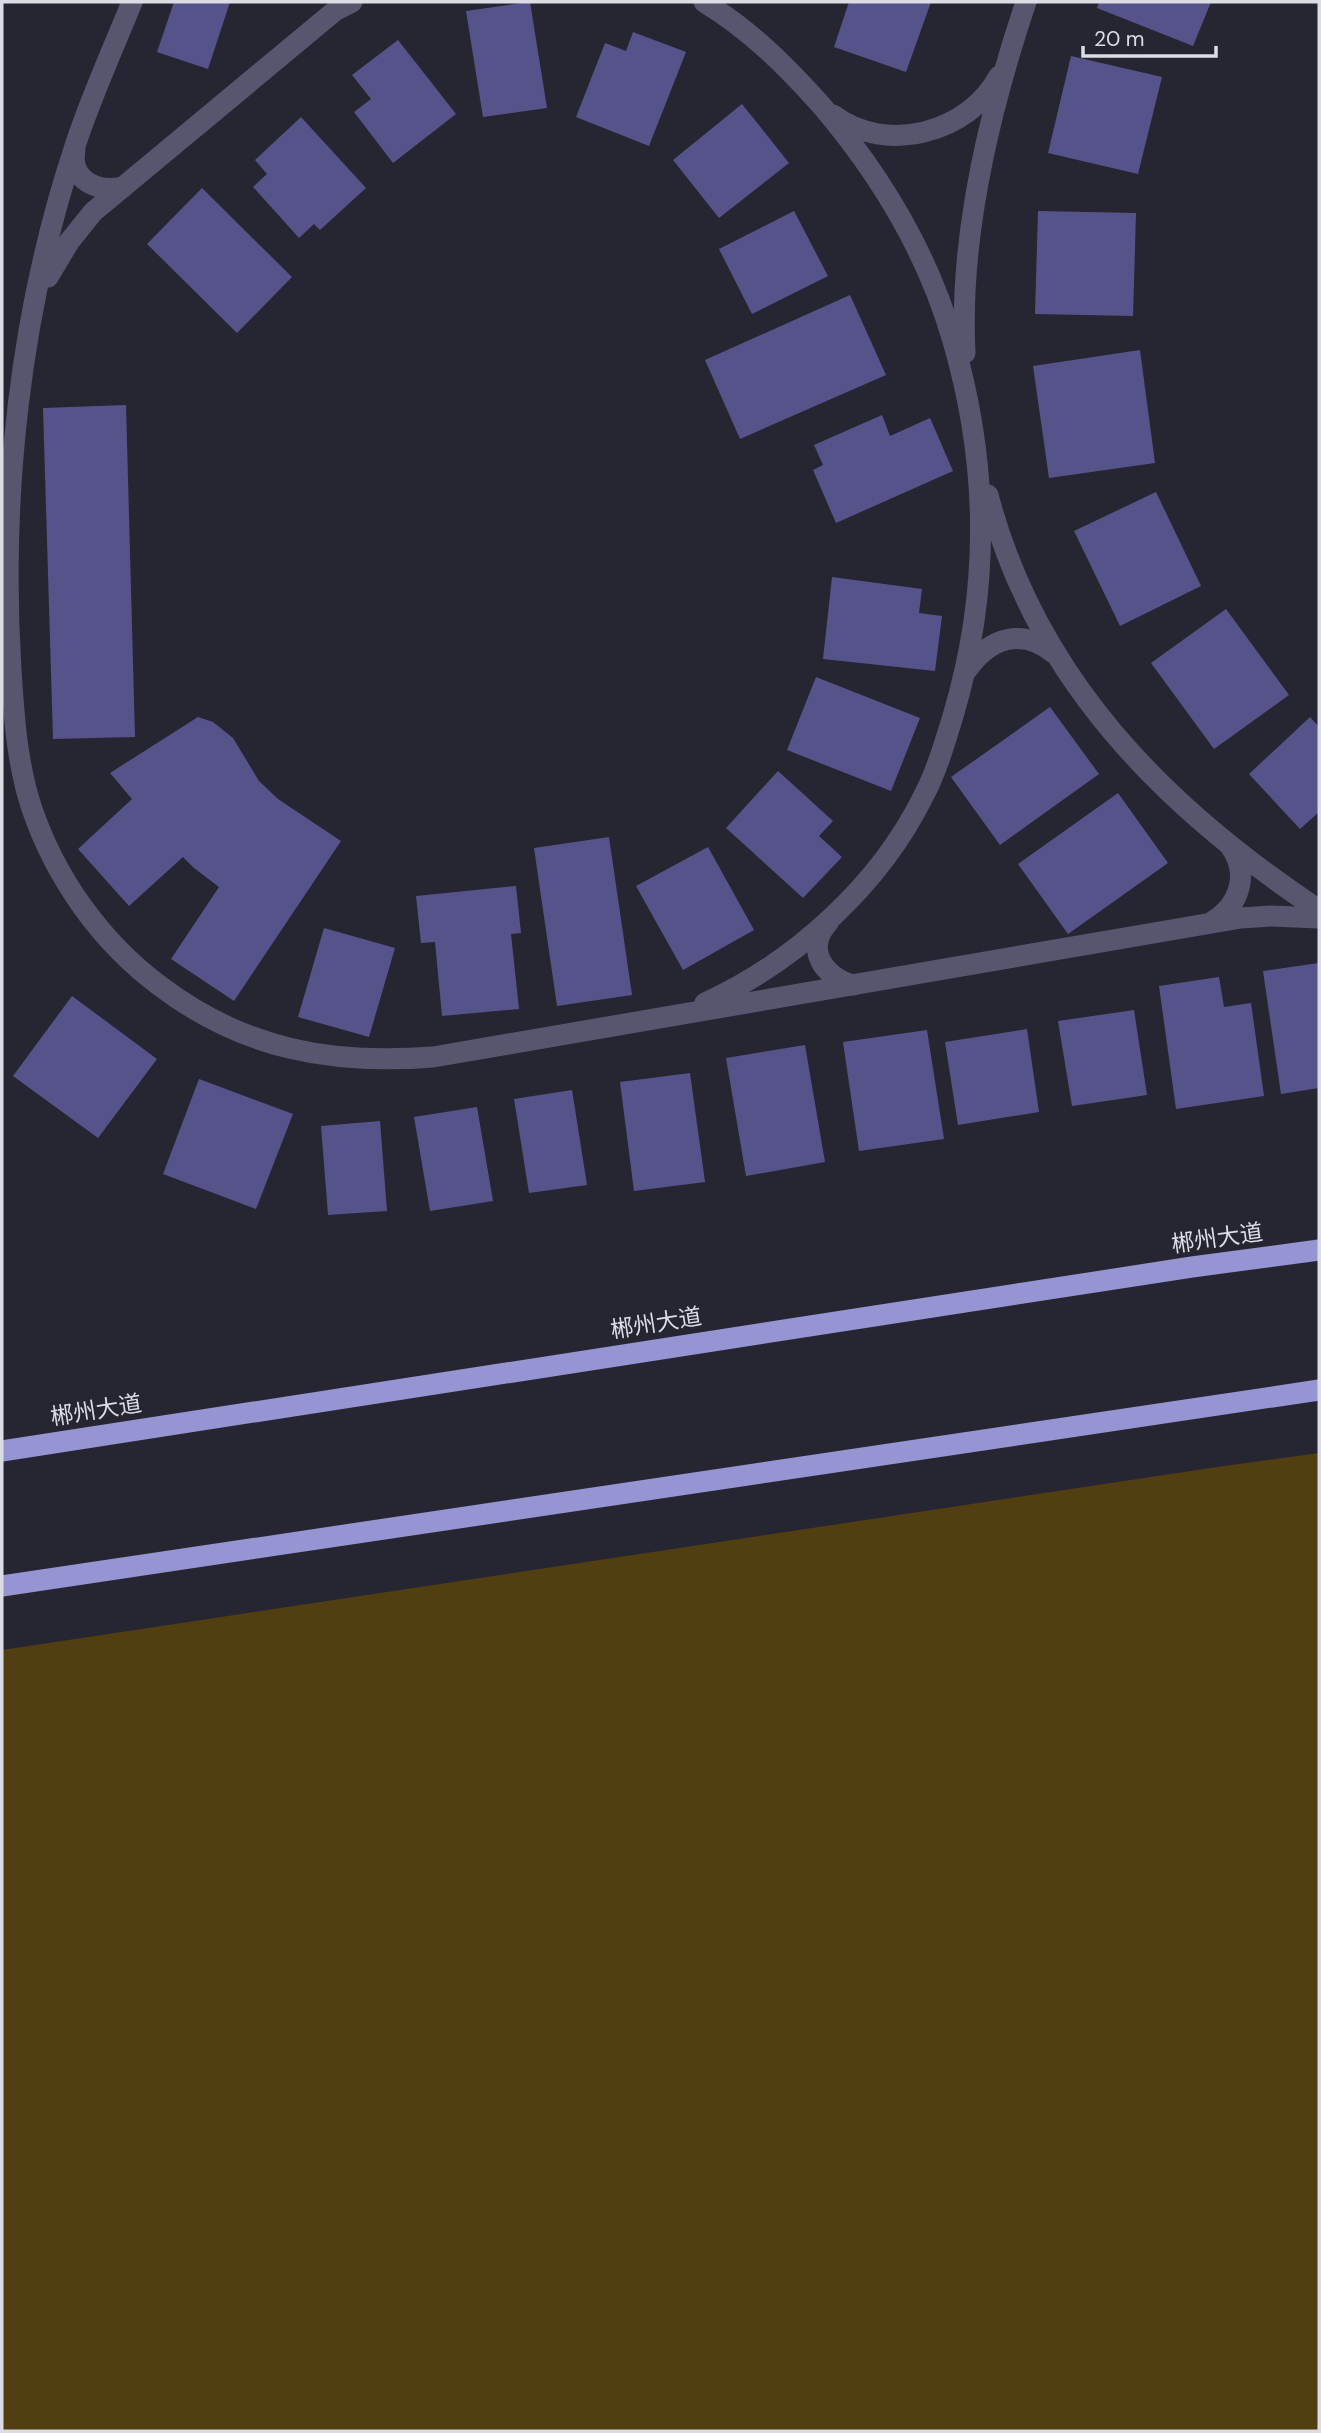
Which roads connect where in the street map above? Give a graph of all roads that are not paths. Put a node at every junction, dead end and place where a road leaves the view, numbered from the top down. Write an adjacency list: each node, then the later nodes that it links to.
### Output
1 (132, 2): 8 (lane)
2 (352, 2): 9 (lane)
3 (704, 2): 7 (lane)
4 (1016, 2): 6 (lane)
5 (1026, 2): 6 (lane)
6 (1006, 61): 7 (lane); 11 (lane)
7 (804, 86): 11 (lane)
8 (75, 145): 9 (lane); 10 (lane)
9 (123, 187): 10 (lane)
10 (32, 318): 20 (lane)
11 (977, 453): 12 (lane); 13 (lane)
12 (1057, 655): 13 (lane); 14 (lane)
13 (962, 685): 17 (lane)
14 (1220, 837): 15 (lane); 18 (lane)
15 (1319, 910)
16 (1319, 918): 18 (lane)
17 (831, 919): 19 (lane); 20 (lane)
18 (1211, 923): 19 (lane)
19 (854, 985): 20 (lane)
20 (680, 1014)
21 (1319, 1250): 23 (highway, 郴州大道)
22 (1319, 1390): 24 (highway)
23 (2, 1451)
24 (2, 1586)

